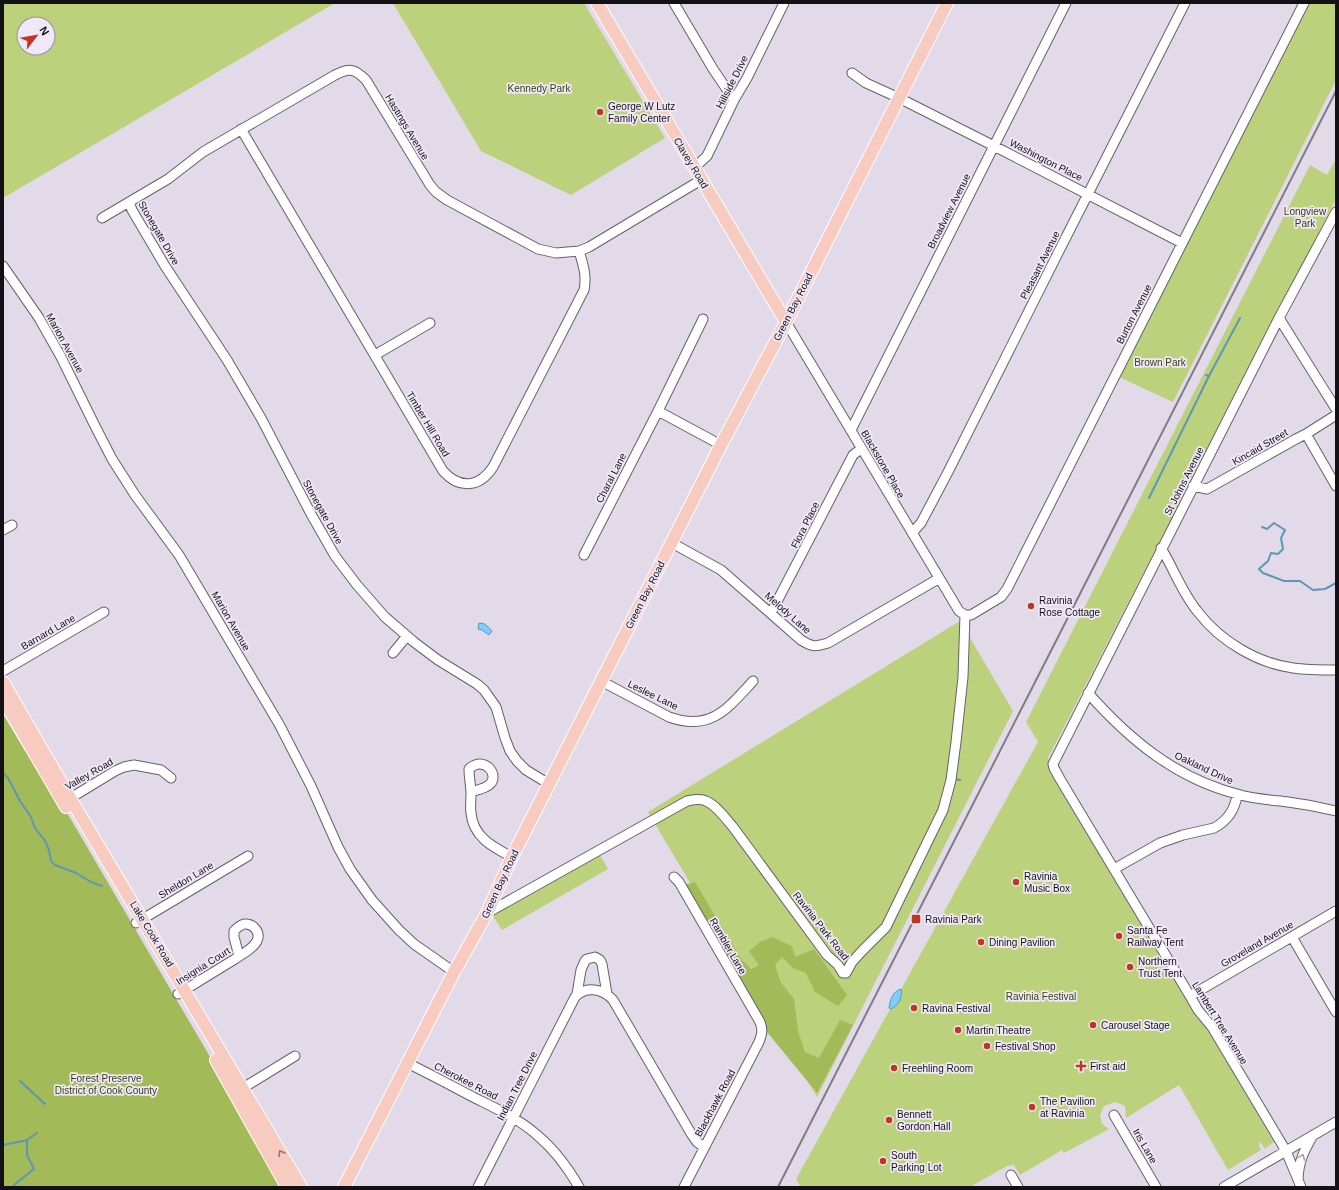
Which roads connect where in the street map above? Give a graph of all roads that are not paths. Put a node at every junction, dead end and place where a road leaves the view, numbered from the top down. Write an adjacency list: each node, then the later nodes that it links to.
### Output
1 (597, 3): 13 (main road, Clavey Road)
2 (674, 3): 10 (street)
3 (784, 3): 10 (street, Hillside Drive)
4 (947, 3): 9 (main road, Green Bay Road)
5 (1066, 3): 12 (street, Broadview Avenue)
6 (1186, 3): 15 (street, Pleasant Avenue)
7 (1304, 3): 19 (street, Burton Avenue)
8 (852, 73): 9 (street, Washington Place)
9 (899, 98): 12 (street, Washington Place); 24 (main road, Green Bay Road)
10 (734, 100): 13 (street, Hillside Drive)
11 (241, 129): 16 (street, Hastings Avenue); 20 (street, Hastings Avenue); 26 (street, Timber Hill Road)
12 (994, 146): 15 (street, Washington Place); 30 (street, Broadview Avenue)
13 (694, 168): 14 (main road, Clavey Road)
14 (701, 180): 20 (street, Hastings Avenue); 24 (main road, Clavey Road)
15 (1088, 195): 19 (street, Washington Place); 38 (street, Pleasant Avenue)
16 (129, 202): 18 (street, Hastings Avenue); 46 (street, Stonegate Drive)
17 (1336, 212): 22 (street, St Johns Avenue)
18 (102, 218)
19 (1182, 243): 45 (street, Burton Avenue)
20 (578, 251): 26 (street, Timber Hill Road)
21 (3, 266): 71 (street, Marion Avenue)
22 (1279, 318): 27 (street); 34 (street, St Johns Avenue)
23 (703, 319): 28 (street, Charal Lane)
24 (786, 322): 30 (street, Blackstone Place); 32 (main road, Green Bay Road)
25 (430, 323): 26 (street)
26 (375, 355)
27 (1336, 409)
28 (658, 411): 32 (street); 41 (street, Charal Lane)
29 (1336, 415): 31 (street, Kincaid Street)
30 (850, 430): 33 (street, Blackstone Place)
31 (1306, 434): 34 (street, Kincaid Street); 35 (street)
32 (721, 445): 39 (main road, Green Bay Road)
33 (861, 448): 38 (street, Blackstone Place); 44 (street, Flora Place)
34 (1193, 486): 40 (street, St Johns Avenue)
35 (1336, 486)
36 (12, 525): 37 (street)
37 (3, 530)
38 (912, 533): 42 (street, Blackstone Place)
39 (672, 543): 44 (street, Melody Lane); 50 (main road, Green Bay Road)
40 (1161, 548): 48 (street); 53 (street, St Johns Avenue)
41 (584, 555)
42 (938, 579): 44 (street, Melody Lane); 45 (street, Blackstone Place)
43 (104, 612): 49 (street, Barnard Lane)
44 (771, 613)
45 (964, 615): 67 (street, Ravinia Park Road)
46 (407, 636): 47 (street); 57 (street, Stonegate Drive)
47 (393, 653)
48 (1336, 670)
49 (3, 671)
50 (601, 681): 51 (street, Leslee Lane); 57 (main road, Green Bay Road)
51 (753, 681)
52 (3, 682): 60 (main road, Lake Cook Road)
53 (1088, 693): 55 (street, St Johns Avenue); 59 (street, Oakland Drive)
54 (3, 699): 60 (main road, Lake Cook Road)
55 (1054, 761): 64 (street, Lambert Tree Avenue)
56 (171, 778): 60 (street, Valley Road)
57 (549, 784): 63 (main road, Green Bay Road)
58 (471, 792): 63 (street)
59 (1237, 794): 61 (street, Oakland Drive); 64 (street)
60 (67, 800): 68 (main road, Lake Cook Road)
61 (1336, 811)
62 (248, 856): 68 (street, Sheldon Lane)
63 (512, 857): 67 (main road, Green Bay Road)
64 (1114, 869): 75 (street, Lambert Tree Avenue)
65 (674, 877): 77 (street, Rambler Lane)
66 (1336, 911): 69 (street, Groveland Avenue)
67 (487, 913): 71 (main road, Green Bay Road)
68 (139, 921): 72 (main road, Lake Cook Road)
69 (1292, 937): 75 (street, Groveland Avenue); 76 (street)
70 (239, 956): 72 (street, Insignia Court)
71 (454, 972): 79 (main road, Green Bay Road)
72 (181, 992): 80 (main road, Lake Cook Road)
73 (577, 994): 74 (street); 74 (street, Indian Tree Drive); 82 (street, Indian Tree Drive)
74 (607, 994): 85 (street, Indian Tree Drive)
75 (1190, 996): 86 (street, Lambert Tree Avenue)
76 (1336, 1012)
77 (762, 1028): 85 (street, Blackhawk Road)
78 (295, 1056): 80 (street)
79 (407, 1063): 82 (street, Cherokee Road); 91 (main road, Green Bay Road)
80 (239, 1090): 89 (main road, Lake Cook Road); 90 (main road, Lake Cook Road, one-way to 80)
81 (1114, 1115): 96 (street, Iris Lane)
82 (512, 1118): 92 (street, Indian Tree Drive); 93 (street, Cherokee Road)
83 (1336, 1122): 84 (street)
84 (1314, 1135): 86 (street); 88 (street, one-way to 84)
85 (704, 1147): 94 (street, Blackhawk Road)
86 (1286, 1151): 88 (street, Lambert Tree Avenue); 97 (street)
87 (1010, 1175): 95 (street)
88 (1300, 1185)
89 (287, 1187)
90 (301, 1187)
91 (344, 1187)
92 (478, 1187)
93 (579, 1187)
94 (684, 1187)
95 (1018, 1187)
96 (1156, 1187)
97 (1224, 1187)

